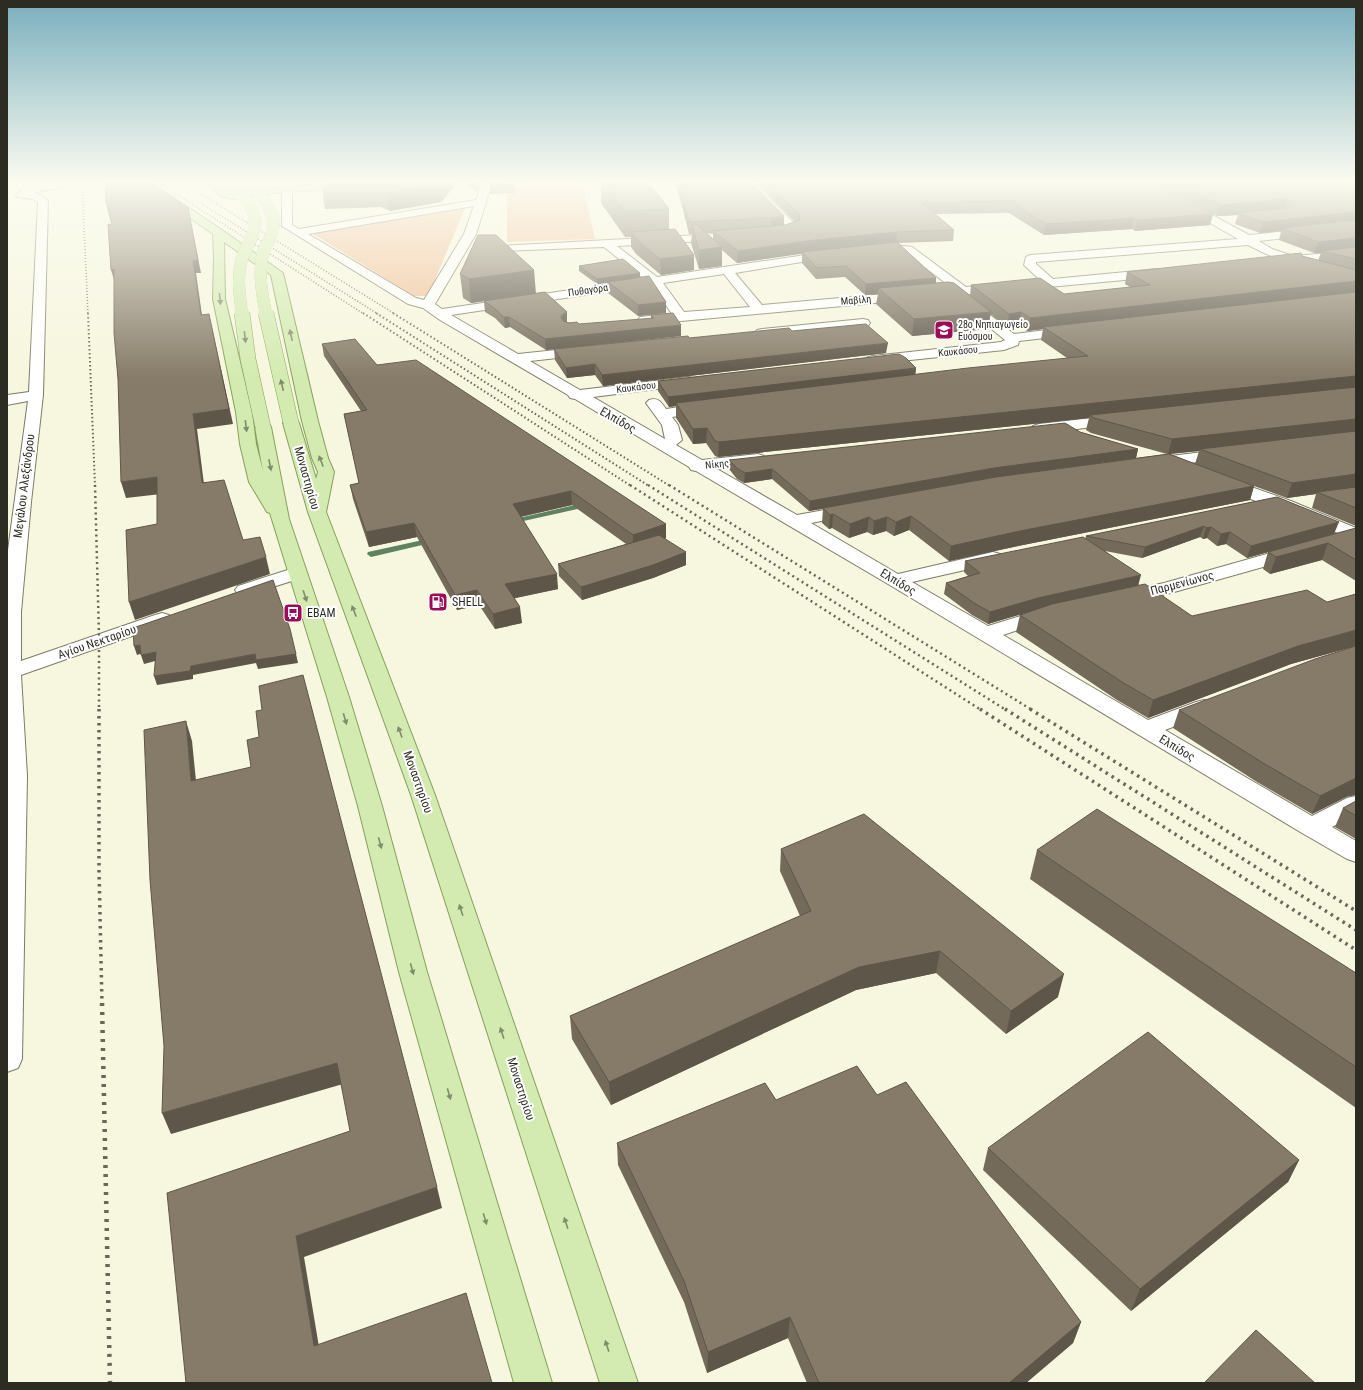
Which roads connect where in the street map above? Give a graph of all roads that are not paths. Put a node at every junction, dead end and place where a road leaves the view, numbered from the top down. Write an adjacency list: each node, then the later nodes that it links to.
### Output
1 (41, 248): 45 (street, Μεγάλου Αλεξάνδρου)
2 (219, 248): 64 (main road, one-way to 64)
3 (241, 248): 63 (main road, one-way to 3)
4 (247, 248): 64 (main road, one-way to 64, bridge)
5 (265, 248): 63 (main road, Μοναστηρίου, one-way to 5, bridge)
6 (326, 248): 28 (street, Ελπίδος)
7 (462, 248): 13 (street)
8 (517, 248): 13 (street)
9 (612, 248): 24 (street)
10 (1155, 248): 25 (street)
11 (1263, 248): 19 (street)
12 (796, 249): 17 (street)
13 (460, 251): 28 (street)
14 (858, 251): 26 (street)
15 (844, 253): 17 (street, Πυθαγόρα)
16 (1356, 254): 19 (street)
17 (809, 257): 22 (street, Πυθαγόρα)
18 (722, 259): 22 (street)
19 (1290, 260): 20 (street); 21 (street)
20 (1267, 262)
21 (1320, 268)
22 (730, 270): 24 (street, Πυθαγόρα); 29 (street)
23 (1168, 272): 25 (street, Μαβίλη)
24 (655, 281): 28 (street, Πυθαγόρα); 30 (street)
25 (1050, 283): 26 (street, Μαβίλη)
26 (958, 291): 27 (street, Μαβίλη); 36 (street)
27 (838, 302): 29 (street, Μαβίλη); 32 (street)
28 (434, 309): 39 (street, Ελπίδος)
29 (759, 310): 30 (street, Μαβίλη)
30 (681, 317): 31 (street, Μαβίλη)
31 (634, 322)
32 (863, 324): 34 (street); 35 (street)
33 (1082, 330): 36 (street, Καυκάσου)
34 (874, 333)
35 (752, 334)
36 (1011, 338): 38 (street, Καυκάσου)
37 (602, 350): 39 (street)
38 (896, 352): 40 (street, Καυκάσου); 41 (street)
39 (515, 358): 44 (street, Ελπίδος)
40 (862, 361)
41 (918, 371)
42 (705, 379): 43 (street, Καυκάσου)
43 (643, 386): 44 (street, Καυκάσου); 48 (street)
44 (575, 394): 53 (street, Ελπίδος)
45 (36, 395): 46 (street); 75 (street, Μεγάλου Αλεξάνδρου)
46 (7, 400)
47 (723, 406): 48 (street)
48 (662, 414): 53 (street)
49 (1129, 419): 50 (street)
50 (1066, 426): 51 (street); 52 (street)
51 (1027, 430)
52 (1092, 439)
53 (664, 446): 58 (street, Ελπίδος)
54 (1246, 452): 57 (street)
55 (776, 457): 58 (street, Νίκης)
56 (1140, 460): 57 (street)
57 (1167, 461): 60 (street)
58 (698, 466): 65 (street, Ελπίδος)
59 (1317, 501): 60 (street)
60 (1280, 503): 62 (street); 66 (street)
61 (871, 507): 65 (street)
62 (1245, 507)
63 (317, 512): 85 (main road, Μοναστηρίου, one-way to 63)
64 (280, 519): 68 (main road)
65 (794, 521): 69 (street, Ελπίδος)
66 (1353, 532): 71 (street, Παρμενίωνος)
67 (1008, 555): 69 (street)
68 (297, 572): 70 (street); 84 (main road, one-way to 84)
69 (894, 580): 74 (street, Ελπίδος)
70 (231, 595)
71 (1105, 601)
72 (1066, 610): 74 (street)
73 (179, 613): 75 (street, Αγίου Νεκταρίου)
74 (985, 634): 78 (street, Ελπίδος)
75 (10, 672): 77 (street, Μεγάλου Αλεξάνδρου)
76 (1219, 701): 78 (street)
77 (9, 717): 82 (street, Μεγάλου Αλεξάνδρου)
78 (1146, 729): 80 (street, Ελπίδος)
79 (1356, 804): 80 (street)
80 (1311, 826): 81 (street, Ελπίδος)
81 (1356, 853)
82 (9, 966): 83 (street, Μεγάλου Αλεξάνδρου)
83 (7, 1059)
84 (533, 1383)
85 (619, 1383)

